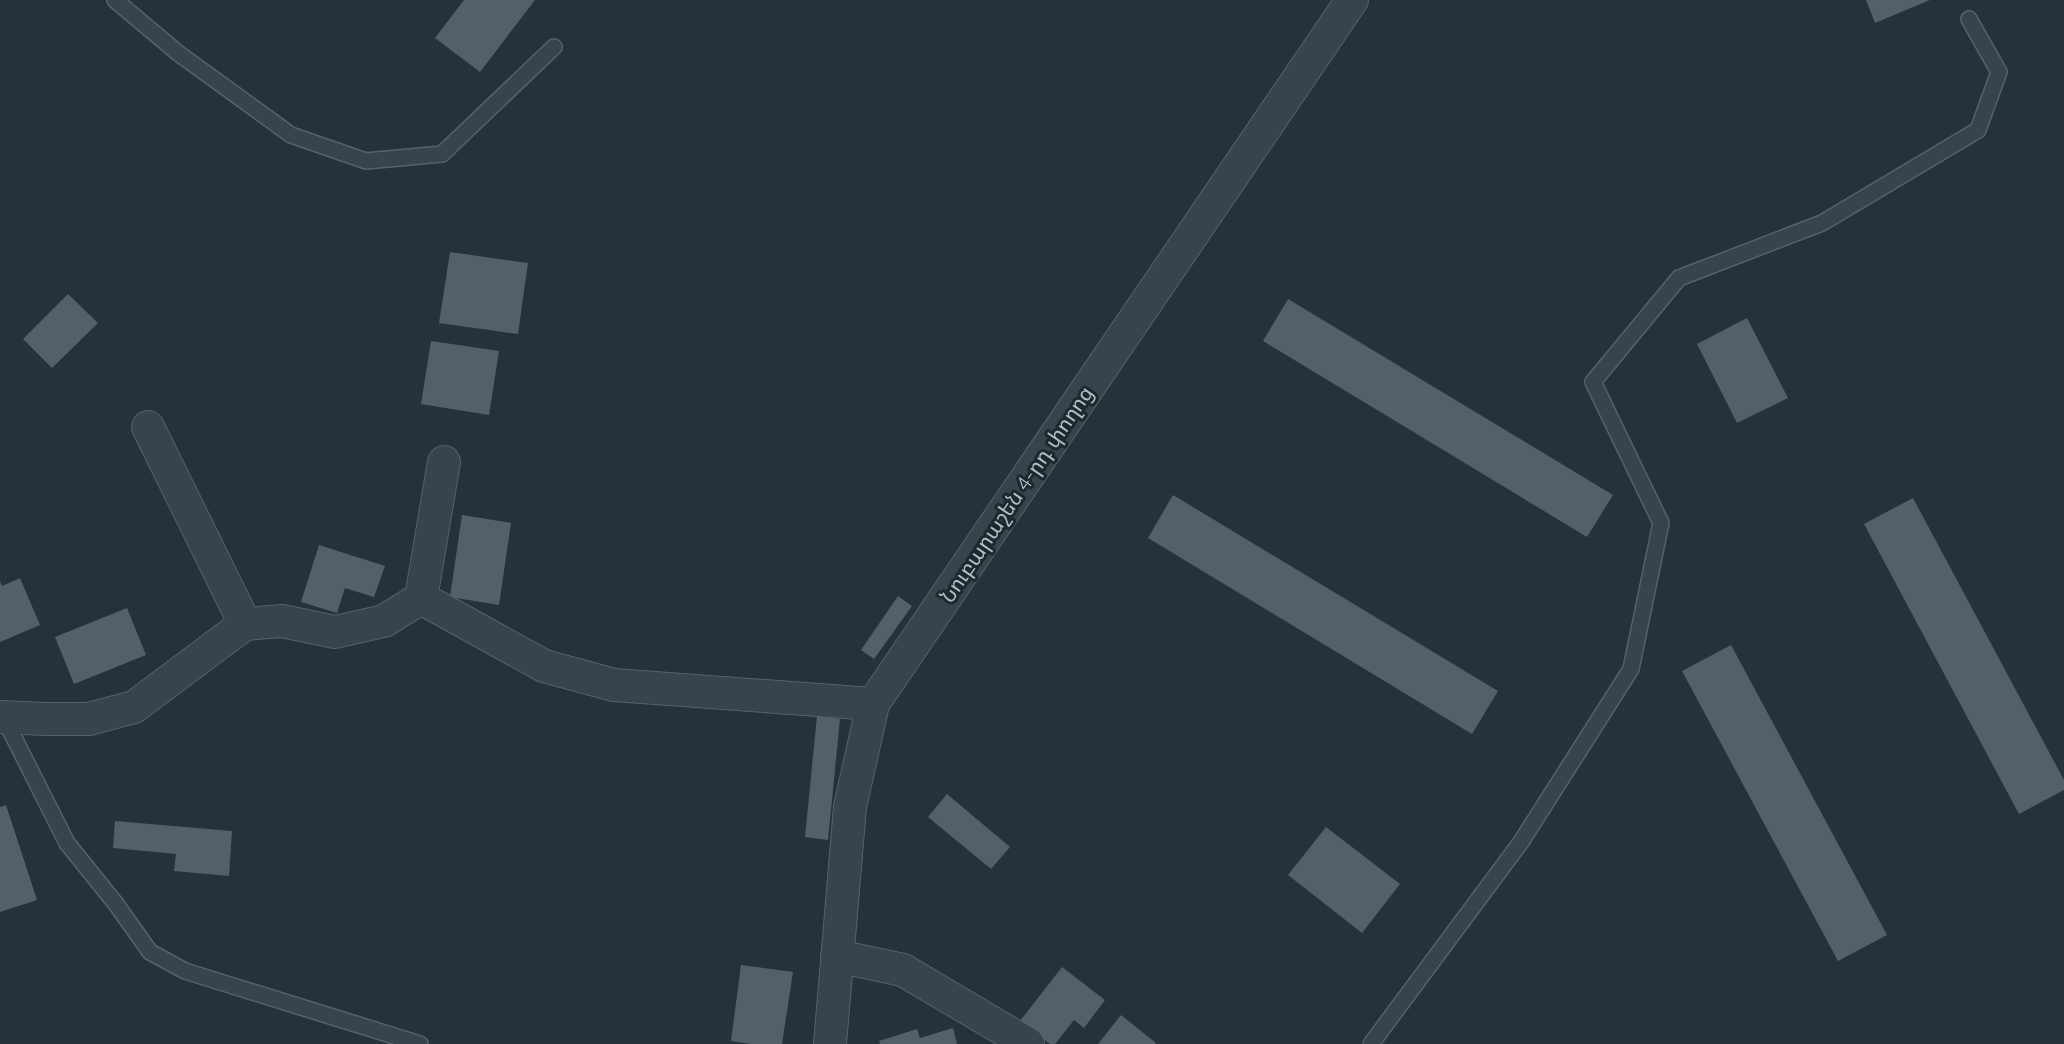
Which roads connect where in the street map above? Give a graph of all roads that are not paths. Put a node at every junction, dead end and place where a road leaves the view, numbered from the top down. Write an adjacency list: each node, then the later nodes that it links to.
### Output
1 (115, 0): 4 (lane)
2 (1352, 0): 9 (street, Նուբարաշեն 4-րդ փողոց)
3 (1969, 19): 15 (lane)
4 (554, 47)
5 (148, 427): 8 (street)
6 (444, 462): 7 (street)
7 (421, 598): 8 (street); 9 (street)
8 (245, 624): 10 (street)
9 (873, 705): 11 (street, Նուբարաշեն 4-րդ փողոց)
10 (2, 716): 12 (lane)
11 (837, 956): 13 (street, Նուբարաշեն 4-րդ փողոց); 14 (street)
12 (420, 1044)
13 (830, 1044)
14 (1028, 1044)
15 (1371, 1044)

